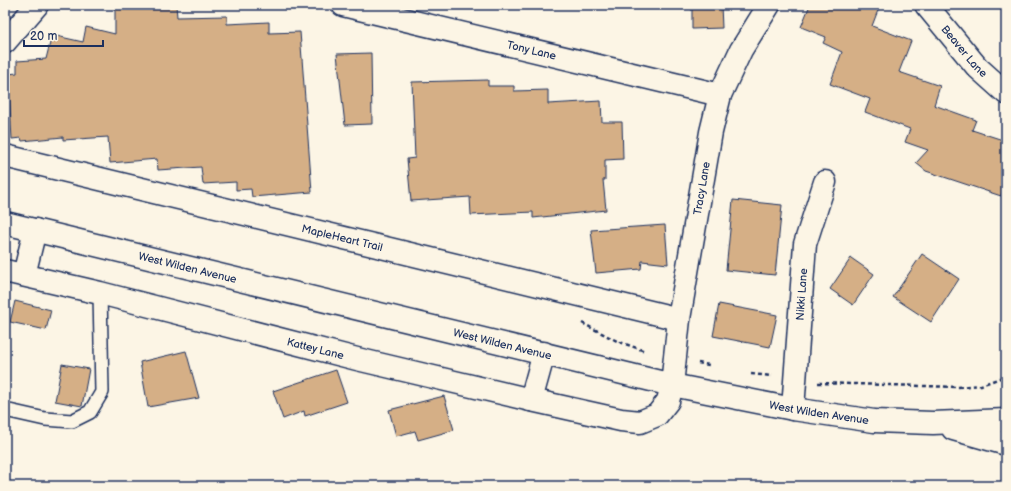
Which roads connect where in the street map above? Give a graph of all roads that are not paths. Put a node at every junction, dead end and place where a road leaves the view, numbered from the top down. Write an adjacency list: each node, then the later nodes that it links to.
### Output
1 (37, 5): 5 (street)
2 (343, 5): 7 (street, Tony Lane)
3 (769, 5): 7 (street, Tracy Lane)
4 (926, 5): 6 (street, Beaver Lane)
5 (5, 42)
6 (1006, 93)
7 (720, 95): 14 (street, Tracy Lane)
8 (5, 156): 14 (street, MapleHeart Trail)
9 (825, 182): 18 (street, Nikki Lane)
10 (5, 223): 11 (street, West Wilden Avenue)
11 (35, 230): 12 (street); 15 (street, West Wilden Avenue)
12 (14, 273): 13 (street, Kattey Lane)
13 (100, 293): 17 (street, Kattey Lane); 19 (lane)
14 (679, 319): 16 (street, Tracy Lane)
15 (544, 353): 16 (street, West Wilden Avenue); 17 (street)
16 (672, 385): 17 (street, Kattey Lane); 18 (street, West Wilden Avenue)
17 (531, 400)
18 (793, 409): 21 (street, West Wilden Avenue)
19 (5, 410)
20 (1006, 420): 21 (street, West Wilden Avenue)
21 (933, 423): 22 (street)
22 (1006, 444)

